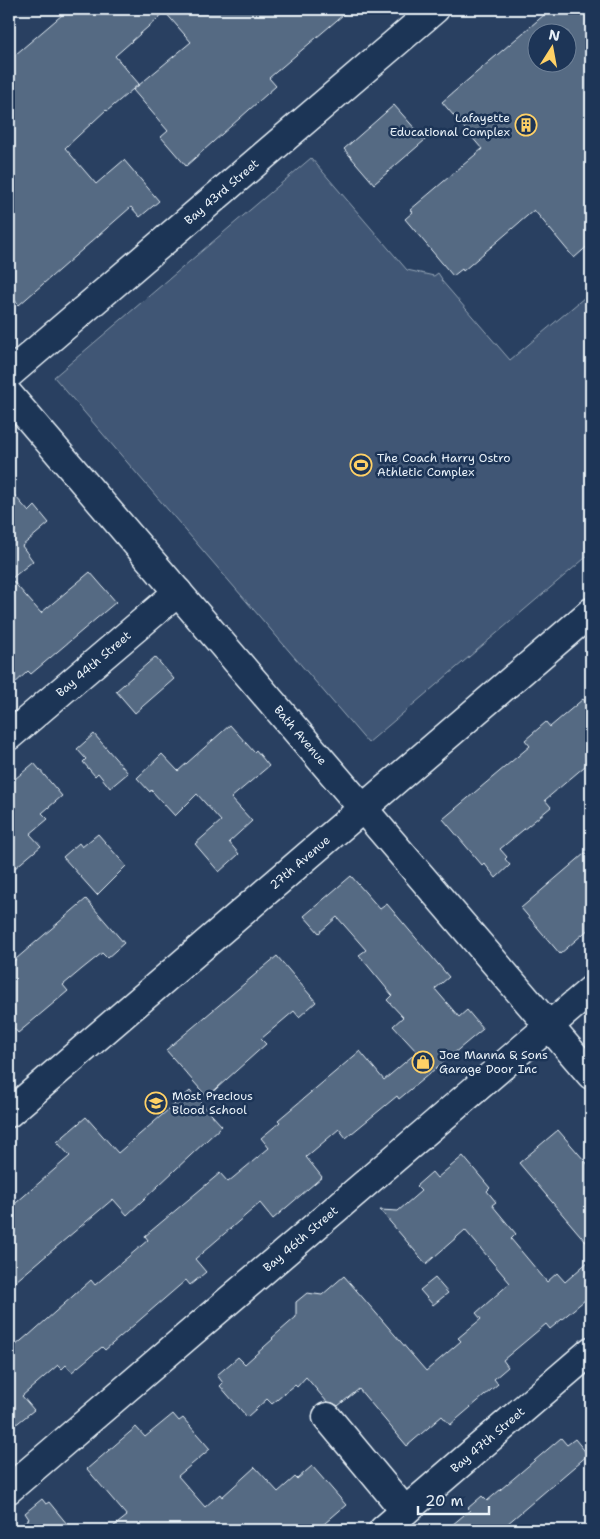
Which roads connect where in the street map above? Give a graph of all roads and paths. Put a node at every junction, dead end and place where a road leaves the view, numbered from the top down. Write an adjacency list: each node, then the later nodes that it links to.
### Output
1 (435, 9): 2 (street, Bay 43rd Street)
2 (9, 374)
3 (9, 395): 4 (street, Bath Avenue)
4 (178, 592): 6 (street, Bay 44th Street); 7 (street, Bath Avenue)
5 (591, 612): 7 (street, 27th Avenue)
6 (9, 736)
7 (363, 809): 9 (street, Bath Avenue); 11 (street, 27th Avenue)
8 (591, 990): 9 (street, Bay 46th Street)
9 (549, 1026): 10 (street, Bath Avenue); 14 (street, Bay 46th Street)
10 (591, 1075)
11 (9, 1113)
12 (591, 1352): 15 (street, Bay 47th Street)
13 (326, 1416): 15 (street)
14 (9, 1489)
15 (405, 1511): 16 (street, Bay 47th Street)
16 (383, 1530)

